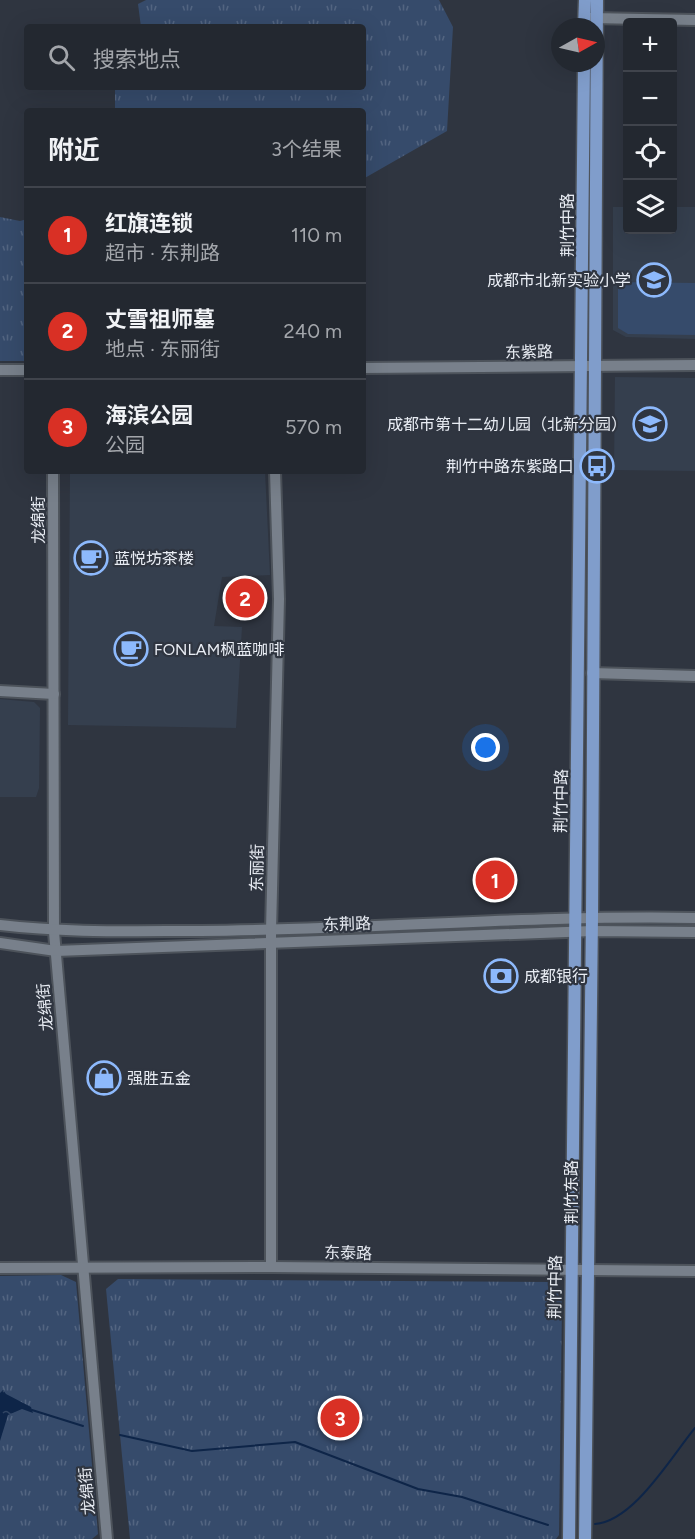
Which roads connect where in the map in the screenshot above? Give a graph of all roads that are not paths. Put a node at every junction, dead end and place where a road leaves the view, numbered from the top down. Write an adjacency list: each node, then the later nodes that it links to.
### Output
1 (585, 0): 3 (main road, 荆竹中路)
2 (597, 0): 4 (main road, 荆竹中路)
3 (588, 18)
4 (590, 18)
5 (695, 20): 6 (street)
6 (605, 21)
7 (584, 72): 9 (main road, 荆竹中路)
8 (589, 72): 9 (main road, 荆竹中路)
9 (588, 365): 10 (street, 东紫路); 11 (street, 东紫路); 16 (main road, 荆竹中路); 21 (main road, 荆竹中路)
10 (695, 365)
11 (366, 368)
12 (0, 370): 13 (street)
13 (24, 370)
14 (53, 474): 19 (street, 龙绵街)
15 (275, 474): 28 (street, 东丽街)
16 (592, 673): 17 (street); 20 (main road, 荆竹中路)
17 (695, 676)
18 (0, 691): 19 (street)
19 (54, 694): 25 (street, 龙绵街)
20 (592, 916): 21 (street, 东荆路); 22 (street, 东荆路); 24 (main road, 荆竹东路)
21 (576, 917): 26 (main road, 荆竹中路); 28 (street, 东荆路)
22 (695, 918)
23 (0, 924): 25 (street, 东荆路)
24 (592, 931): 26 (street, 东荆路); 27 (street, 东荆路); 34 (main road, 荆竹东路)
25 (54, 932): 28 (street, 东荆路); 30 (street, 龙绵街)
26 (576, 932): 28 (street, 东荆路); 35 (main road, 荆竹中路)
27 (695, 932)
28 (271, 936): 30 (street, 东荆路); 31 (street, 东丽街)
29 (0, 943): 30 (street, 东荆路)
30 (56, 951): 33 (street, 龙绵街)
31 (271, 1267): 33 (street, 东泰路); 35 (street, 东泰路)
32 (0, 1268): 33 (street, 东泰路)
33 (82, 1269): 37 (street, 龙绵街)
34 (587, 1269): 35 (street, 东泰路); 36 (street, 东泰路); 39 (main road, 荆竹东路)
35 (572, 1271): 38 (main road, 荆竹中路)
36 (695, 1271)
37 (107, 1539)
38 (569, 1539)
39 (585, 1539)

